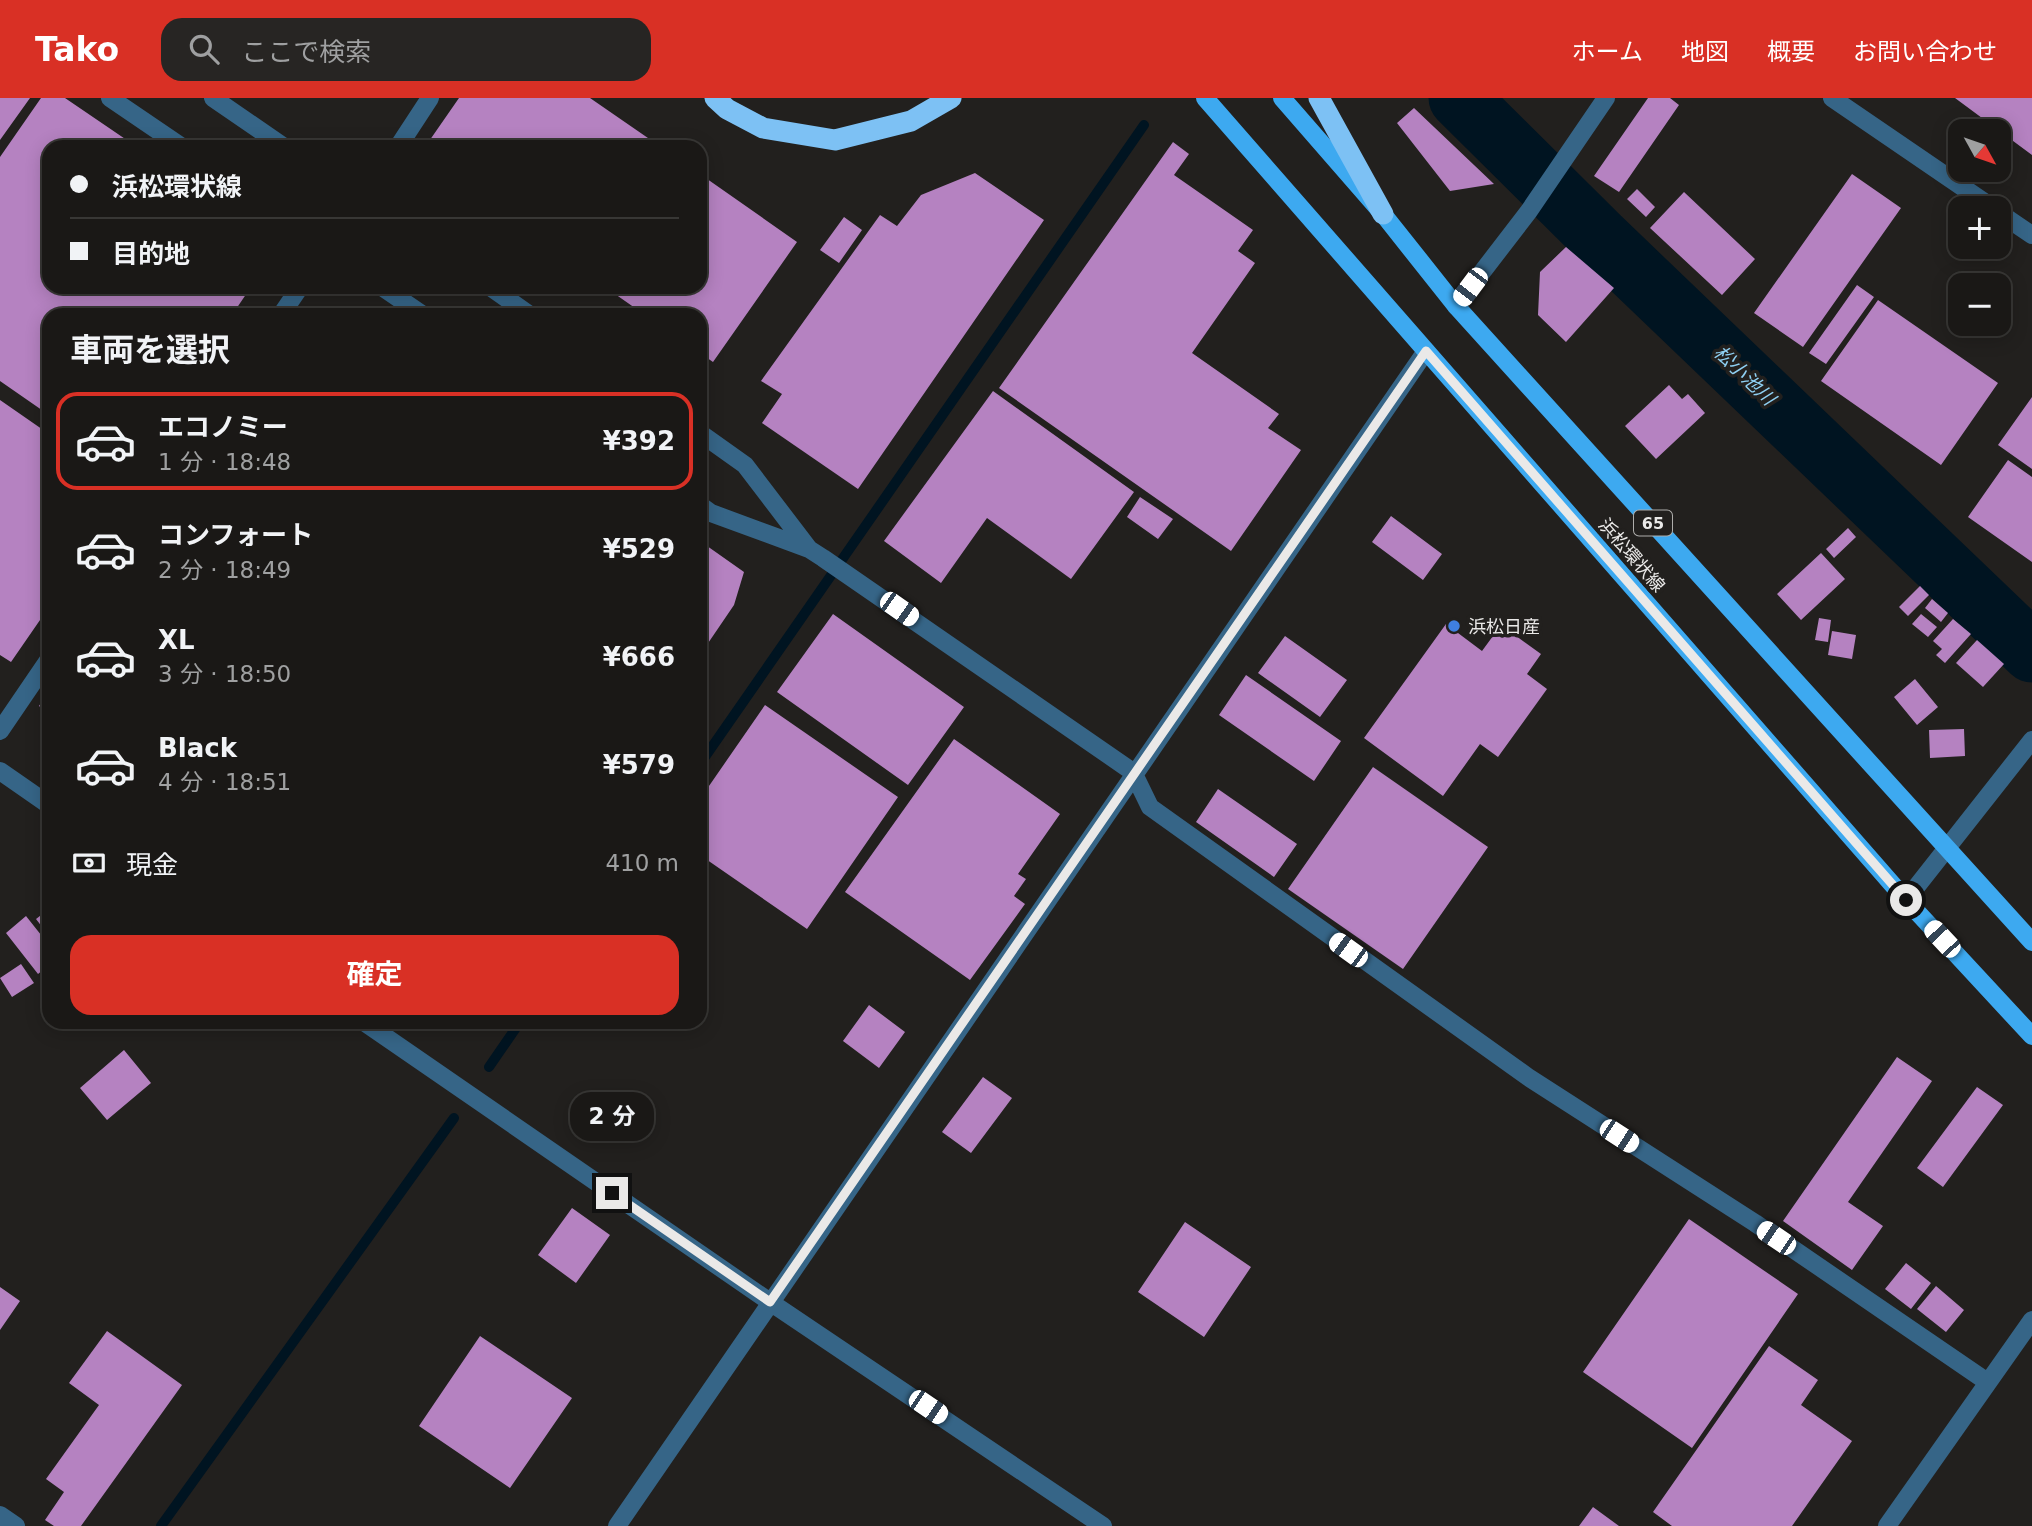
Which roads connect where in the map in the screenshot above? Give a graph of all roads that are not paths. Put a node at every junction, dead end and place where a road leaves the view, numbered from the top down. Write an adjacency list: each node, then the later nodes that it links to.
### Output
1 (110, 98): 11 (street)
2 (213, 98): 12 (street)
3 (430, 98): 13 (street)
4 (715, 98): 5 (highway)
5 (951, 98)
6 (1205, 98): 23 (main road, 浜松環状線)
7 (1282, 98): 15 (main road, 浜松環状線 / 65)
8 (1320, 98): 15 (highway)
9 (1606, 98): 20 (street)
10 (1832, 98): 14 (street)
11 (172, 140)
12 (274, 140)
13 (403, 140)
14 (1975, 196)
15 (1382, 214): 20 (main road, 浜松環状線 / 65)
16 (2011, 221): 17 (street)
17 (2032, 235)
18 (393, 294): 21 (street)
19 (500, 294): 22 (street)
20 (1456, 306): 33 (main road, 浜松環状線 / 65)
21 (413, 308)
22 (520, 308)
23 (1426, 351): 31 (street); 34 (main road, 浜松環状線)
24 (707, 438): 26 (street)
25 (707, 510): 26 (street)
26 (816, 553): 31 (street)
27 (42, 669): 28 (street)
28 (0, 731)
29 (2032, 740): 33 (street)
30 (0, 771): 32 (street)
31 (1133, 772): 38 (street); 40 (street)
32 (42, 800)
33 (1948, 847): 34 (street); 35 (main road, 浜松環状線 / 65)
34 (1906, 900): 37 (main road, 浜松環状線)
35 (2032, 942)
36 (374, 1029): 38 (street)
37 (2032, 1036)
38 (770, 1302): 43 (street); 44 (street)
39 (2032, 1320): 40 (street)
40 (1986, 1381): 45 (street)
41 (0, 1515): 42 (street)
42 (16, 1526)
43 (617, 1526)
44 (1103, 1526)
45 (1887, 1526)

